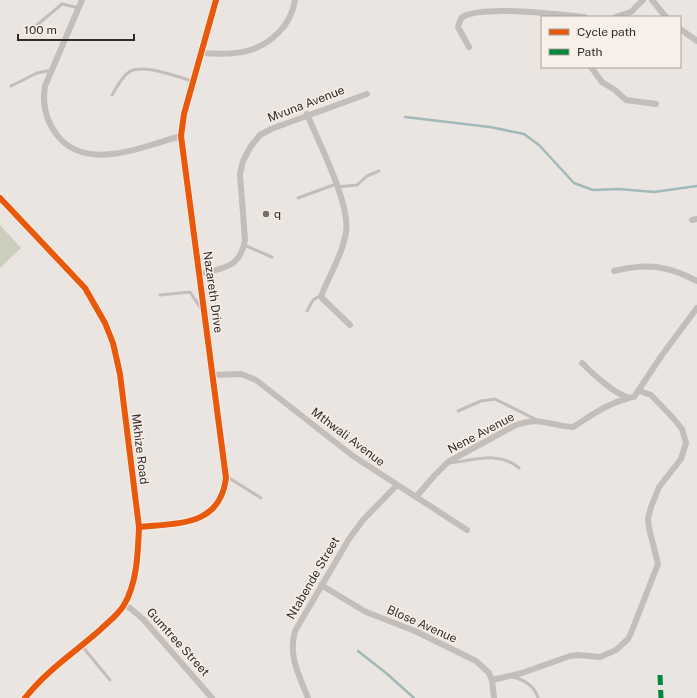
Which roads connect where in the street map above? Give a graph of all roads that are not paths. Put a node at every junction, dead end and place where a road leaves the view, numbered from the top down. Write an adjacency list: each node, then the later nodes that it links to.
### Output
1 (82, 0): 7 (street)
2 (216, 0): 15 (street, Nazareth Drive)
3 (295, 0): 15 (street)
4 (643, 0): 9 (street)
5 (652, 0): 6 (street)
6 (657, 3): 10 (street)
7 (79, 8): 11 (lane); 17 (street)
8 (571, 16): 14 (street)
9 (618, 16)
10 (665, 16)
11 (36, 25)
12 (681, 31): 13 (street)
13 (697, 41)
14 (468, 47)
15 (202, 52): 18 (street, Nazareth Drive)
16 (592, 68): 22 (street)
17 (52, 70): 19 (lane); 24 (street)
18 (193, 82): 21 (lane); 24 (street, Nazareth Drive)
19 (11, 86)
20 (367, 94): 23 (street, Mvuna Avenue)
21 (112, 95)
22 (656, 104)
23 (307, 114): 26 (street); 29 (street, Mvuna Avenue)
24 (181, 136): 32 (street, Nazareth Drive)
25 (379, 171): 26 (lane)
26 (336, 185): 28 (lane); 34 (street)
27 (0, 198): 52 (street, Mkhize Road)
28 (298, 198)
29 (244, 245): 30 (lane); 32 (street)
30 (272, 257)
31 (614, 271): 33 (street)
32 (199, 274): 38 (street, Nazareth Drive)
33 (697, 281)
34 (322, 294): 37 (lane); 39 (street)
35 (160, 295): 38 (lane)
36 (697, 308): 42 (street)
37 (307, 311)
38 (205, 315): 41 (street, Nazareth Drive)
39 (350, 325)
40 (582, 363): 43 (street)
41 (214, 375): 48 (street, Nazareth Drive); 49 (street, Mthwali Avenue)
42 (640, 390): 43 (street); 57 (street)
43 (629, 398): 45 (street, Nene Avenue)
44 (458, 411): 45 (lane)
45 (537, 420): 46 (street, Nene Avenue)
46 (447, 463): 47 (lane); 50 (street, Nene Avenue)
47 (519, 468)
48 (226, 476): 51 (lane); 52 (street, Nazareth Drive)
49 (397, 485): 50 (street, Mthwali Avenue); 54 (street, Ntabende Street)
50 (416, 497): 53 (street, Mthwali Avenue)
51 (261, 498)
52 (139, 527): 55 (street, Mkhize Road)
53 (466, 530)
54 (321, 585): 59 (street, Blose Avenue); 63 (street, Ntabende Street)
55 (124, 605): 56 (street, Mkhize Road); 62 (street, Gumtree Street)
56 (82, 646): 58 (lane); 61 (street, Mkhize Road)
57 (511, 676): 59 (street); 60 (lane)
58 (110, 680)
59 (492, 680): 64 (street)
60 (538, 697): 65 (lane)
61 (25, 698)
62 (212, 698)
63 (308, 698)
64 (494, 698)
65 (542, 698)

